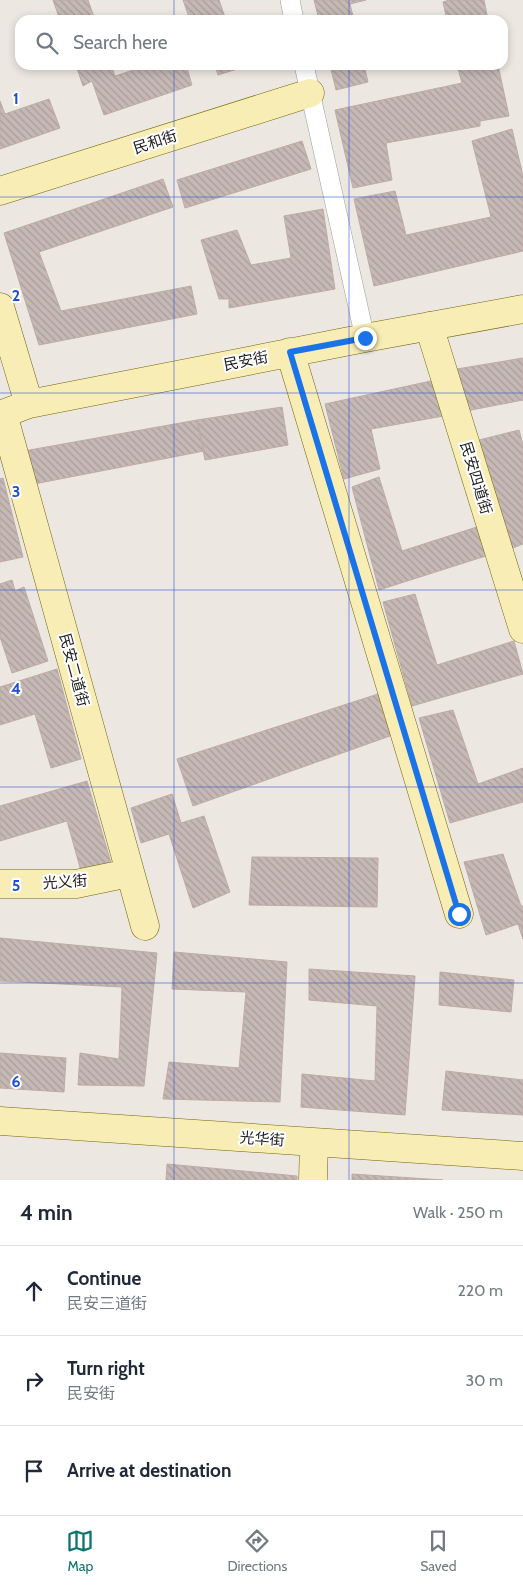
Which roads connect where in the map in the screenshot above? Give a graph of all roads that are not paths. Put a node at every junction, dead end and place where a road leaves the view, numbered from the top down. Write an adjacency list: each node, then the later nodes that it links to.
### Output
1 (290, 0): 2 (street)
2 (293, 15)
3 (305, 70): 4 (street)
4 (310, 93): 5 (street, 民和街); 9 (street)
5 (0, 191)
6 (0, 307): 11 (street)
7 (523, 309): 8 (street, 民安街)
8 (429, 326): 9 (street, 民安街); 13 (street, 民安四道街)
9 (365, 338): 10 (street, 民安街)
10 (290, 352): 11 (street, 民安街); 16 (street)
11 (29, 404): 12 (street, 民安街)
12 (2, 414): 14 (street, 民安二道街)
13 (523, 629)
14 (129, 873): 15 (street, 光义街); 17 (street, 民安二道街)
15 (0, 884)
16 (459, 914)
17 (145, 926)
18 (0, 1121): 19 (street, 光华街)
19 (314, 1142): 20 (street, 光华街); 21 (street)
20 (523, 1156)
21 (313, 1180)

